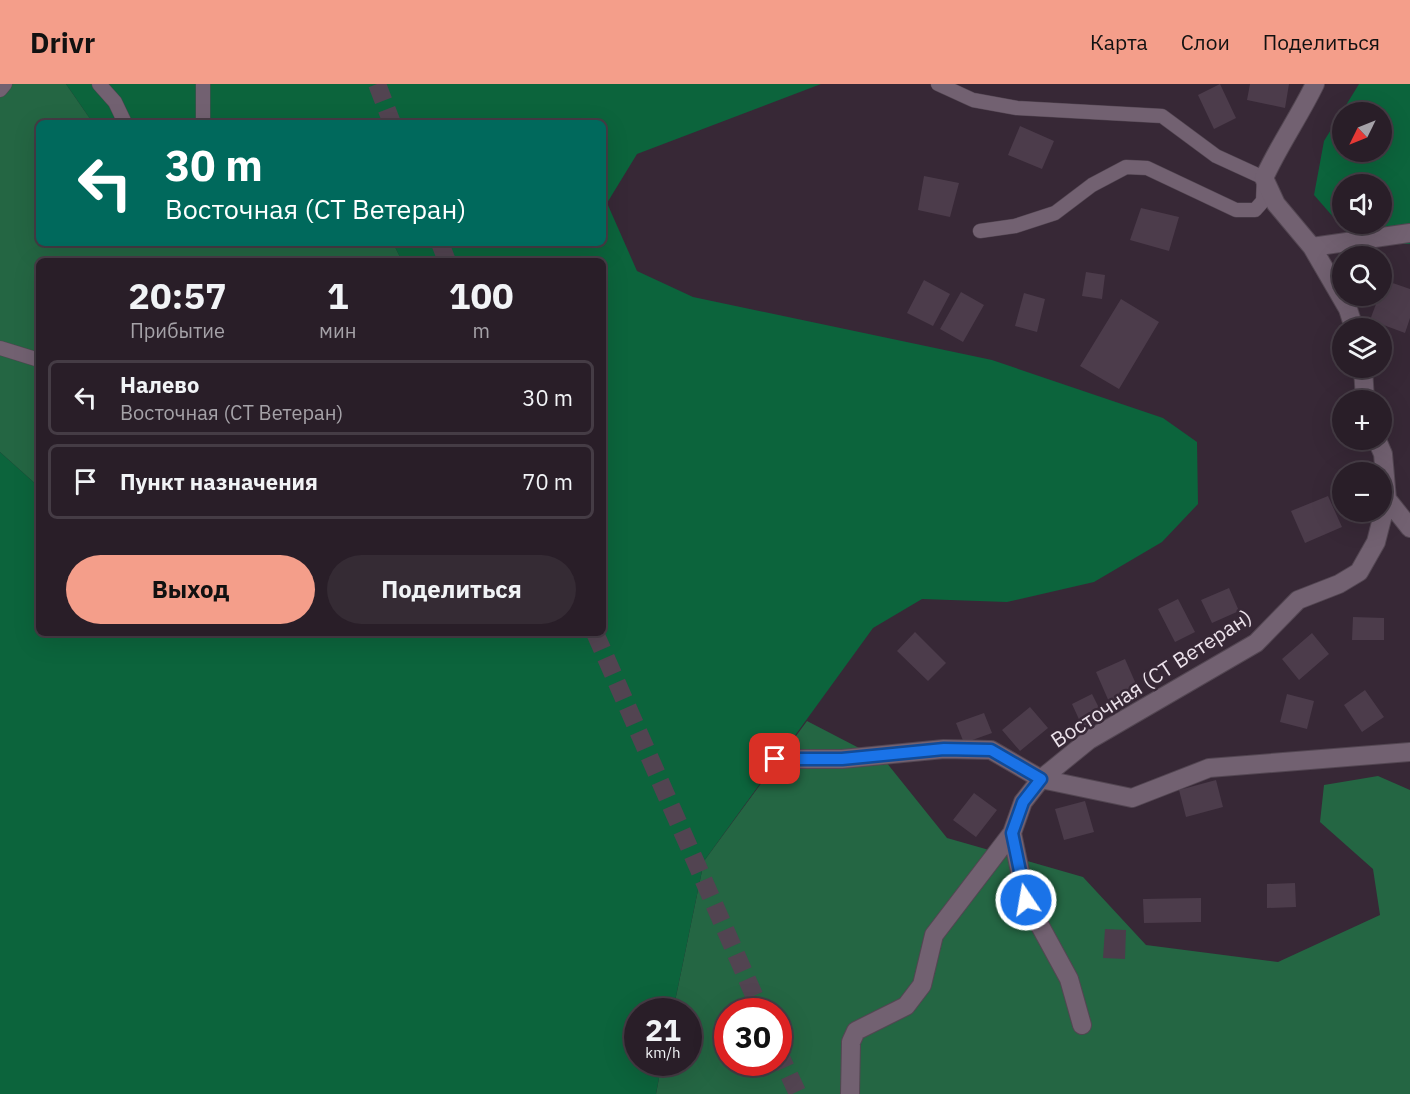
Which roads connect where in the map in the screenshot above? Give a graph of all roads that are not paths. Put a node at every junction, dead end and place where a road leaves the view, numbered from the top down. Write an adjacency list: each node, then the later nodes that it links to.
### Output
1 (4, 84): 6 (lane)
2 (99, 84): 7 (lane)
3 (203, 84): 8 (lane)
4 (938, 84): 9 (lane)
5 (1315, 84): 9 (street)
6 (0, 90)
7 (124, 120)
8 (203, 120)
9 (1264, 178): 10 (lane); 12 (street)
10 (980, 231)
11 (1410, 233): 12 (street)
12 (1312, 248): 13 (street)
13 (1351, 318)
14 (0, 348): 15 (lane)
15 (36, 359)
16 (1392, 505): 18 (street)
17 (1381, 522): 21 (street, Восточная (СТ Ветеран))
18 (1410, 528)
19 (1410, 752): 21 (street)
20 (775, 759): 21 (street)
21 (1041, 779): 22 (street, Восточная (СТ Ветеран))
22 (1012, 833): 23 (street); 24 (street)
23 (1082, 1025)
24 (850, 1094)

